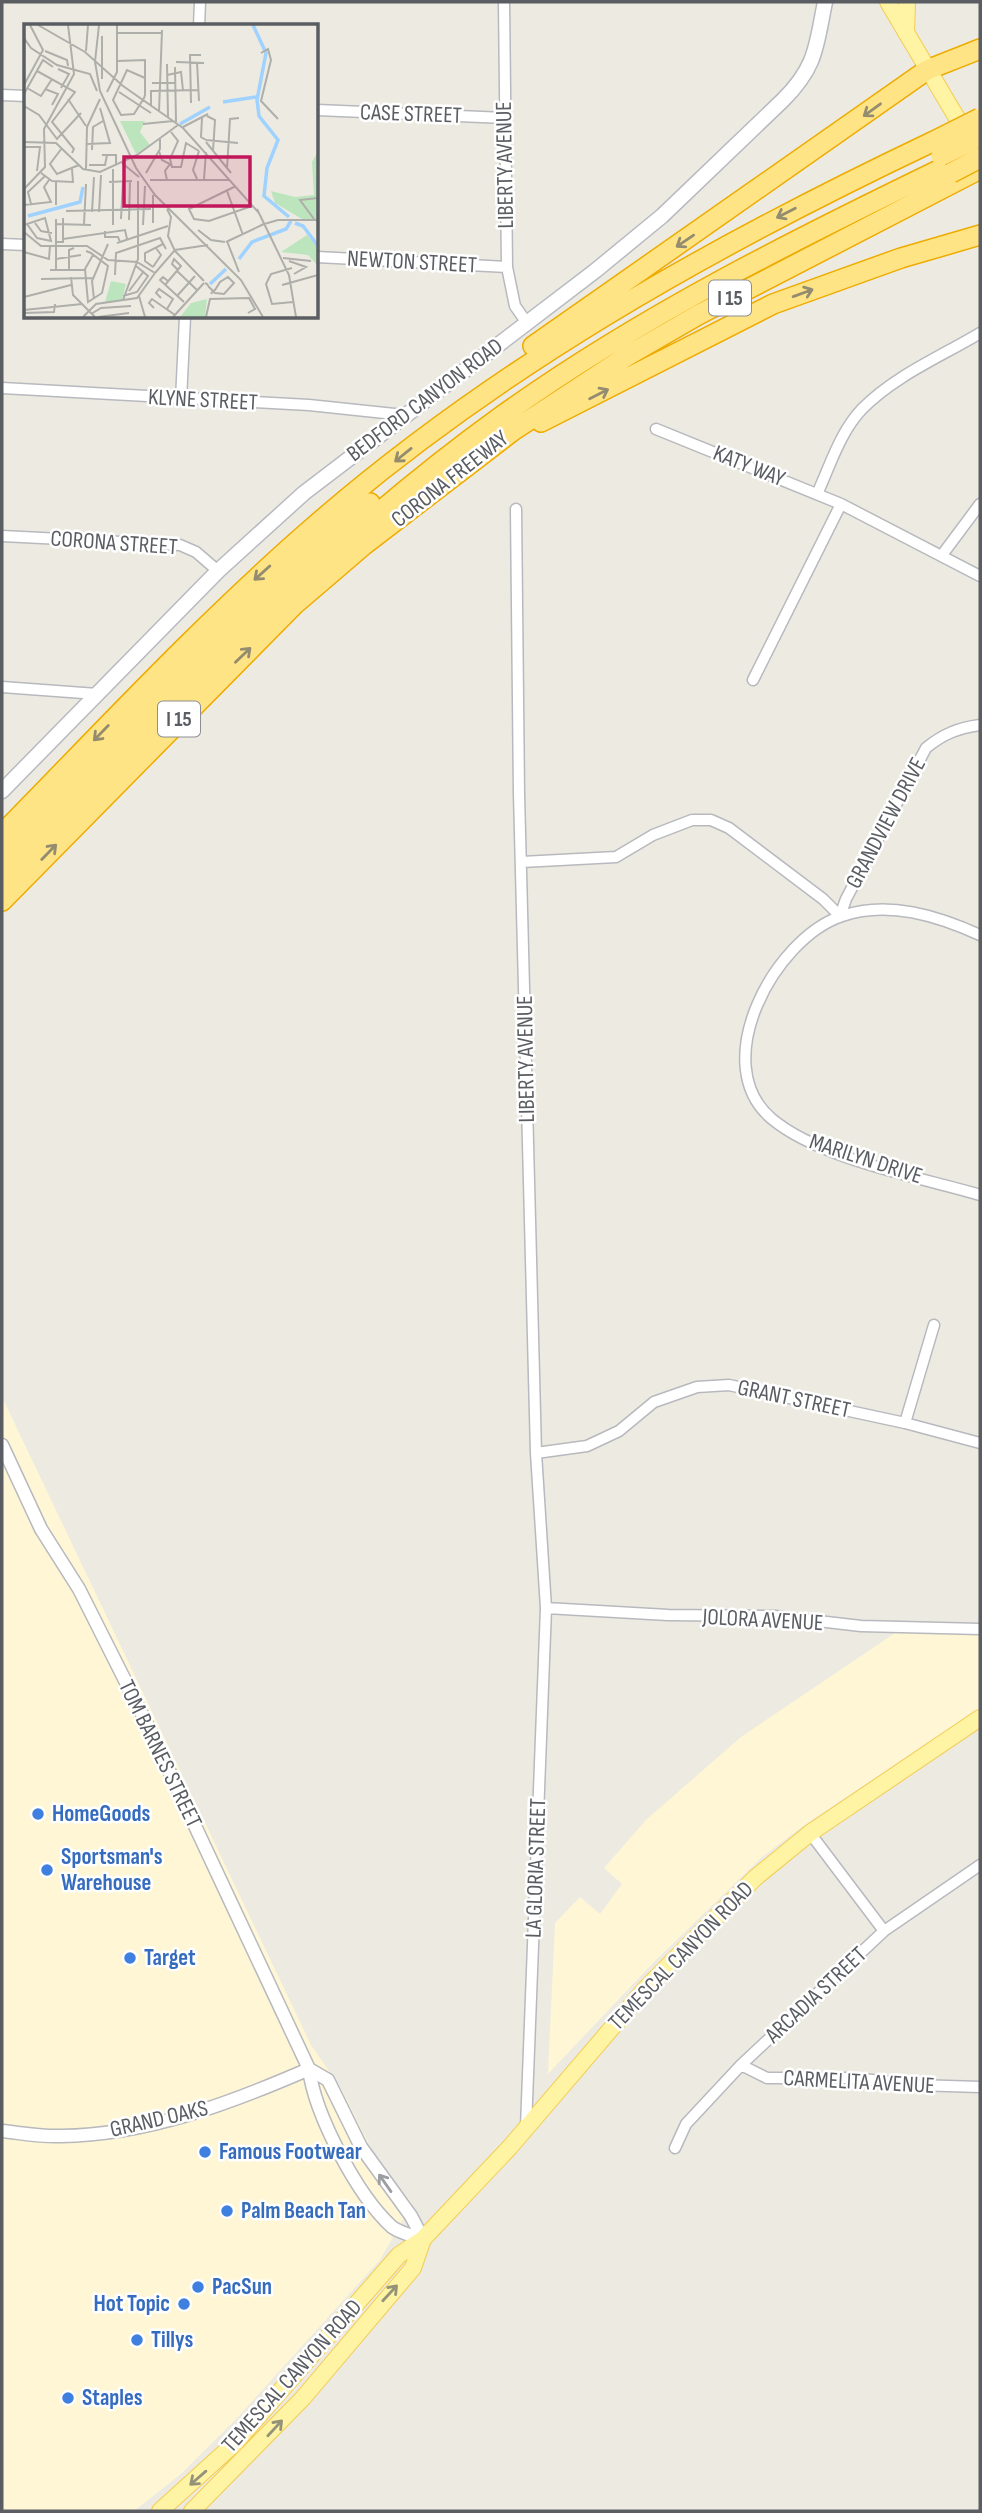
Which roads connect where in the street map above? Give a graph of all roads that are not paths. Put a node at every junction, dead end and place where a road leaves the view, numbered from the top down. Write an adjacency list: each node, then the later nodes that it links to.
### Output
1 (200, 2): 6 (street)
2 (504, 2): 13 (street, LIBERTY AVENUE)
3 (825, 2): 26 (main road, BEDFORD CANYON ROAD)
4 (888, 2): 7 (main road)
5 (907, 2): 7 (main road)
6 (199, 24)
7 (906, 36): 9 (main road)
8 (980, 49): 9 (highway)
9 (927, 71): 17 (main road); 30 (highway, one-way to 30)
10 (2, 95): 11 (street)
11 (24, 96)
12 (318, 110): 13 (street, CASE STREET)
13 (505, 118): 24 (street, LIBERTY AVENUE)
14 (980, 118): 18 (highway, CORONA FREEWAY / I 15, bridge)
15 (980, 137): 18 (highway, bridge)
16 (980, 149): 18 (highway)
17 (980, 158): 18 (highway, bridge)
18 (945, 164): 19 (highway, CORONA FREEWAY / I 15); 30 (highway, CORONA FREEWAY / I 15, one-way to 30); 33 (highway, CORONA FREEWAY / I 15); 48 (highway); 50 (highway)
19 (980, 169)
20 (980, 235): 33 (highway, one-way to 20)
21 (2, 244): 22 (street)
22 (24, 245)
23 (318, 257): 24 (street, NEWTON STREET)
24 (507, 267): 26 (street, LIBERTY AVENUE)
25 (185, 318): 29 (street)
26 (527, 323): 31 (main road, BEDFORD CANYON ROAD)
27 (980, 333): 34 (street)
28 (2, 388): 29 (street, KLYNE STREET)
29 (181, 400): 31 (street, KLYNE STREET)
30 (457, 413): 47 (highway, CORONA FREEWAY / I 15, one-way to 47)
31 (404, 415): 40 (main road, BEDFORD CANYON ROAD)
32 (656, 429): 34 (street, KATY WAY)
33 (514, 430): 51 (highway, CORONA FREEWAY / I 15, one-way to 33)
34 (817, 494): 36 (street, KATY WAY)
35 (980, 504): 39 (street)
36 (841, 505): 39 (street, KATY WAY); 42 (street)
37 (516, 509): 49 (street, LIBERTY AVENUE)
38 (2, 536): 40 (street, CORONA STREET)
39 (942, 555): 41 (street, KATY WAY)
40 (218, 571): 44 (main road, BEDFORD CANYON ROAD)
41 (980, 576)
42 (753, 680)
43 (2, 687): 44 (street)
44 (97, 694): 46 (main road, BEDFORD CANYON ROAD)
45 (980, 725): 52 (street, GRANDVIEW DRIVE)
46 (2, 792)
47 (2, 834)
48 (2, 858)
49 (522, 862): 52 (street); 59 (street, LIBERTY AVENUE)
50 (2, 879)
51 (2, 901)
52 (840, 916): 53 (street, MARILYN DRIVE); 54 (street, MARILYN DRIVE)
53 (980, 935)
54 (980, 1195)
55 (934, 1325): 56 (street)
56 (905, 1423): 57 (street, GRANT STREET); 59 (street, GRANT STREET)
57 (980, 1443)
58 (2, 1445): 67 (street, TOM BARNES STREET)
59 (536, 1453): 60 (street, LIBERTY AVENUE)
60 (547, 1608): 61 (street, JOLORA AVENUE); 69 (street, LA GLORIA STREET)
61 (980, 1629)
62 (980, 1718): 63 (main road, TEMESCAL CANYON ROAD)
63 (810, 1833): 65 (street); 69 (main road, TEMESCAL CANYON ROAD)
64 (980, 1865): 65 (street, ARCADIA STREET)
65 (884, 1931): 66 (street, ARCADIA STREET)
66 (741, 2064): 68 (street, CARMELITA AVENUE); 71 (street, ARCADIA STREET)
67 (309, 2068): 70 (street, GRAND OAKS); 72 (street, TOM BARNES STREET, one-way to 67); 72 (street, TOM BARNES STREET)
68 (980, 2087)
69 (526, 2127): 72 (main road, TEMESCAL CANYON ROAD)
70 (2, 2131)
71 (675, 2148)
72 (423, 2239): 73 (main road, TEMESCAL CANYON ROAD, one-way to 73); 74 (main road, TEMESCAL CANYON ROAD, one-way to 72)
73 (160, 2511)
74 (192, 2511)

